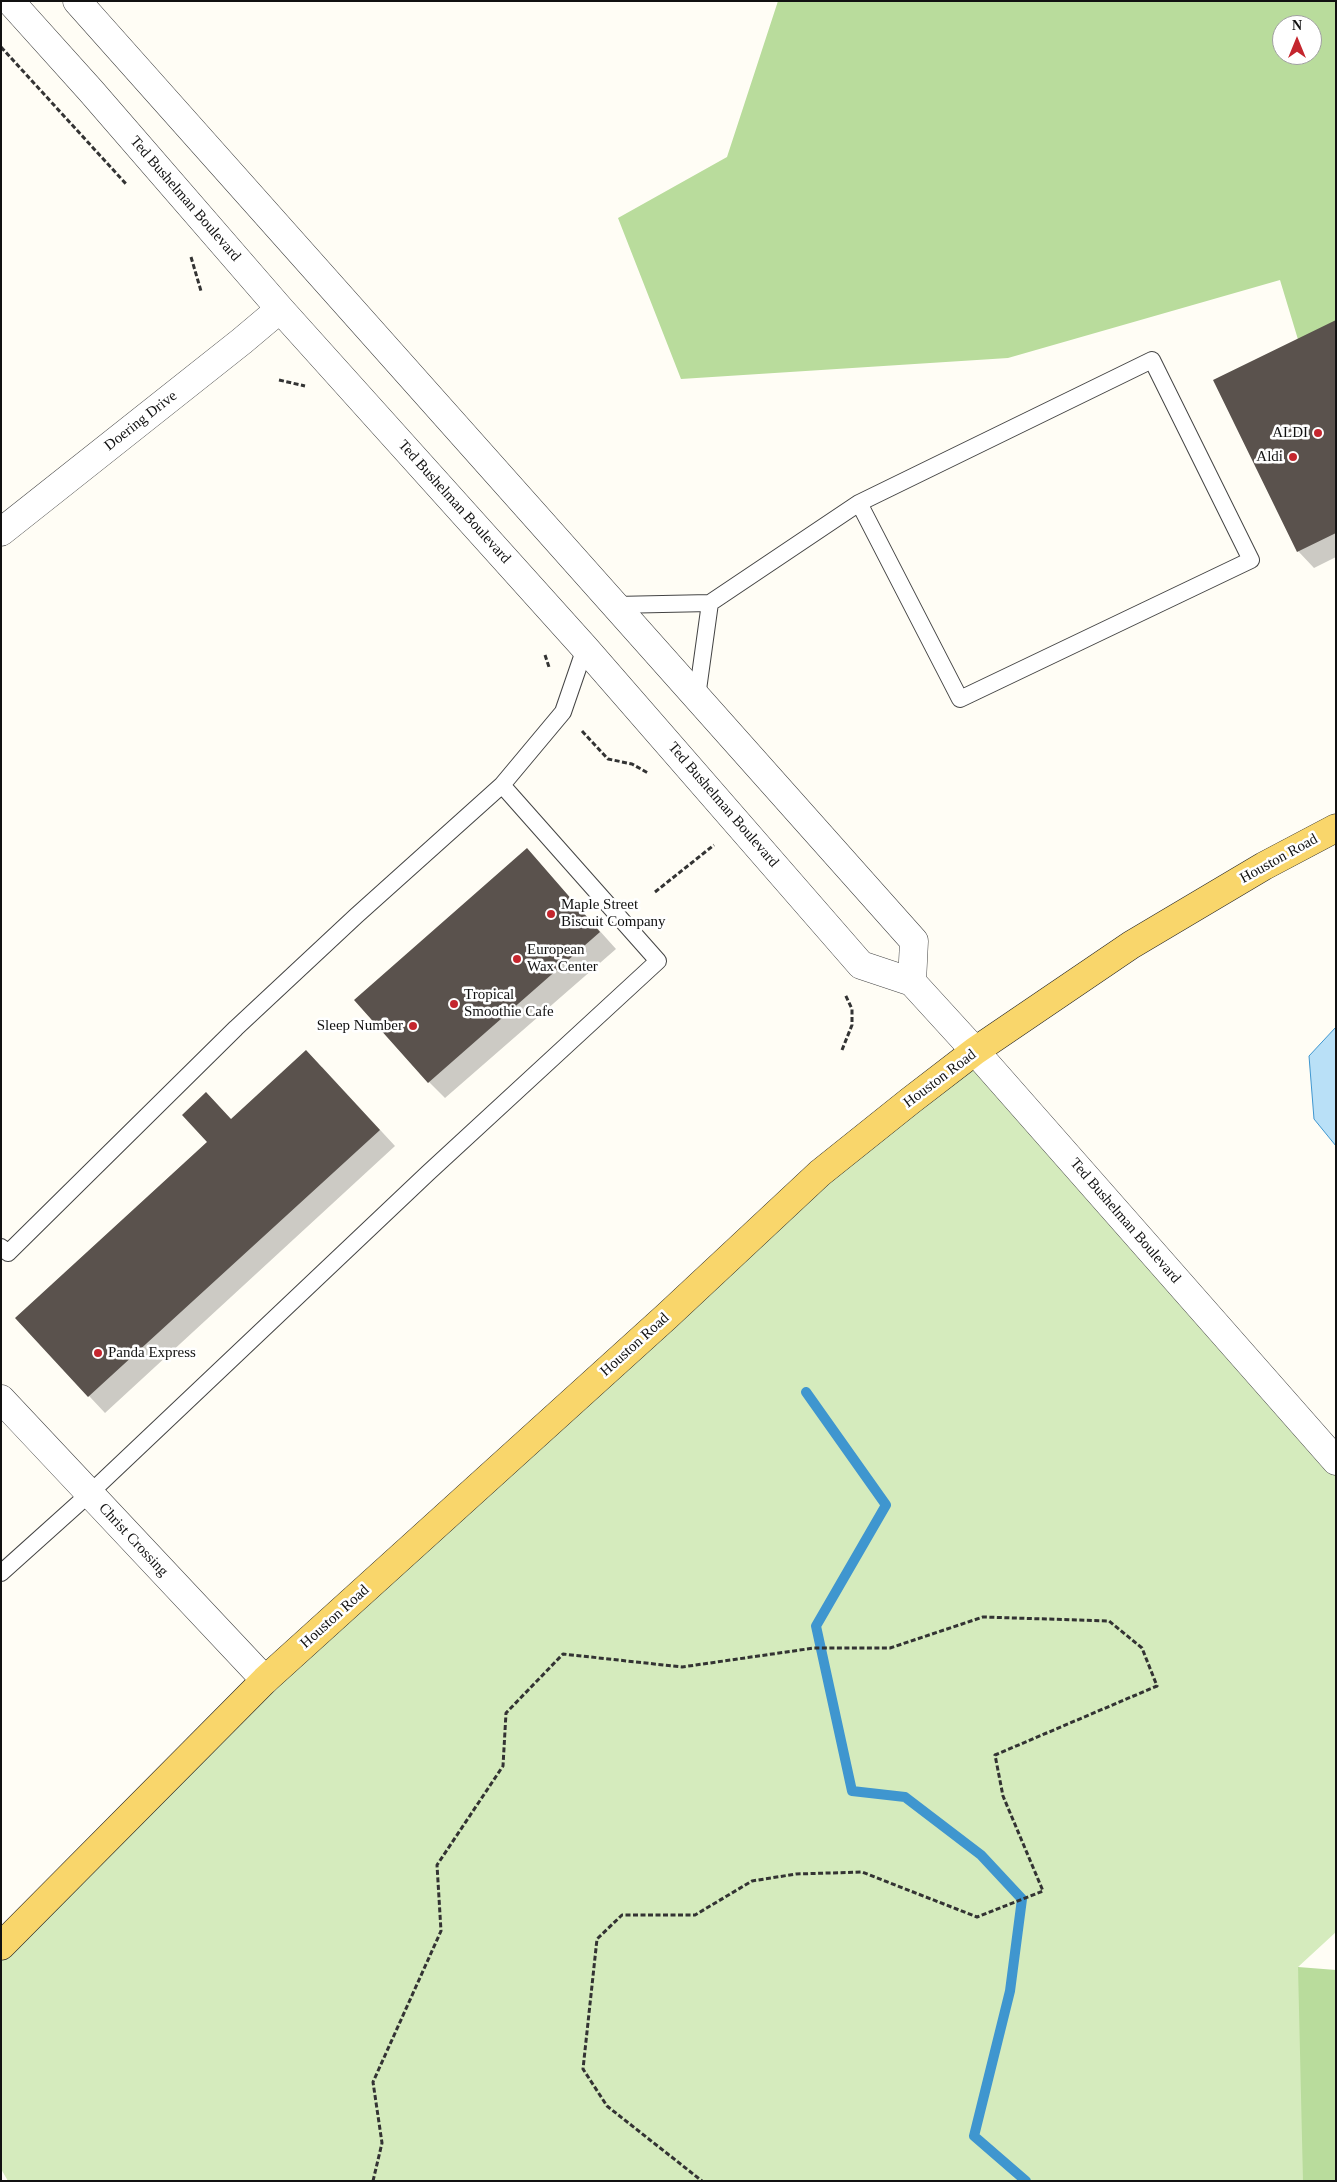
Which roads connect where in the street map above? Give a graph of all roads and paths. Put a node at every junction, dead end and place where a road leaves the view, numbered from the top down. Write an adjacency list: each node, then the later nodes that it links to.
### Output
1 (10, 1): 7 (street, Ted Bushelman Boulevard)
2 (76, 1): 11 (street)
3 (1, 47): 4 (path)
4 (132, 190)
5 (190, 255): 6 (path)
6 (201, 291)
7 (280, 309): 9 (street, Doering Drive); 12 (street, Ted Bushelman Boulevard)
8 (859, 503): 8 (lane); 10 (lane)
9 (1, 532)
10 (710, 603): 11 (lane); 13 (lane)
11 (615, 606): 13 (street)
12 (585, 648): 16 (lane); 22 (street, Ted Bushelman Boulevard)
13 (697, 697): 22 (street)
14 (608, 759): 15 (path)
15 (652, 775)
16 (502, 785): 26 (lane); 29 (lane)
17 (1336, 828): 25 (main road, Houston Road)
18 (708, 838): 19 (path)
19 (714, 845): 20 (path); 21 (path)
20 (721, 852)
21 (655, 892)
22 (912, 982): 25 (street, Ted Bushelman Boulevard)
23 (843, 990): 24 (path)
24 (842, 1050)
25 (976, 1051): 28 (street, Ted Bushelman Boulevard); 31 (main road, Houston Road)
26 (1, 1247)
27 (1, 1399): 29 (street, Christ Crossing)
28 (1336, 1460)
29 (89, 1494): 30 (lane); 31 (street, Christ Crossing)
30 (4, 1564)
31 (265, 1680): 32 (main road, Houston Road)
32 (1, 1946)
33 (373, 2181): 34 (path)
34 (702, 2181)

